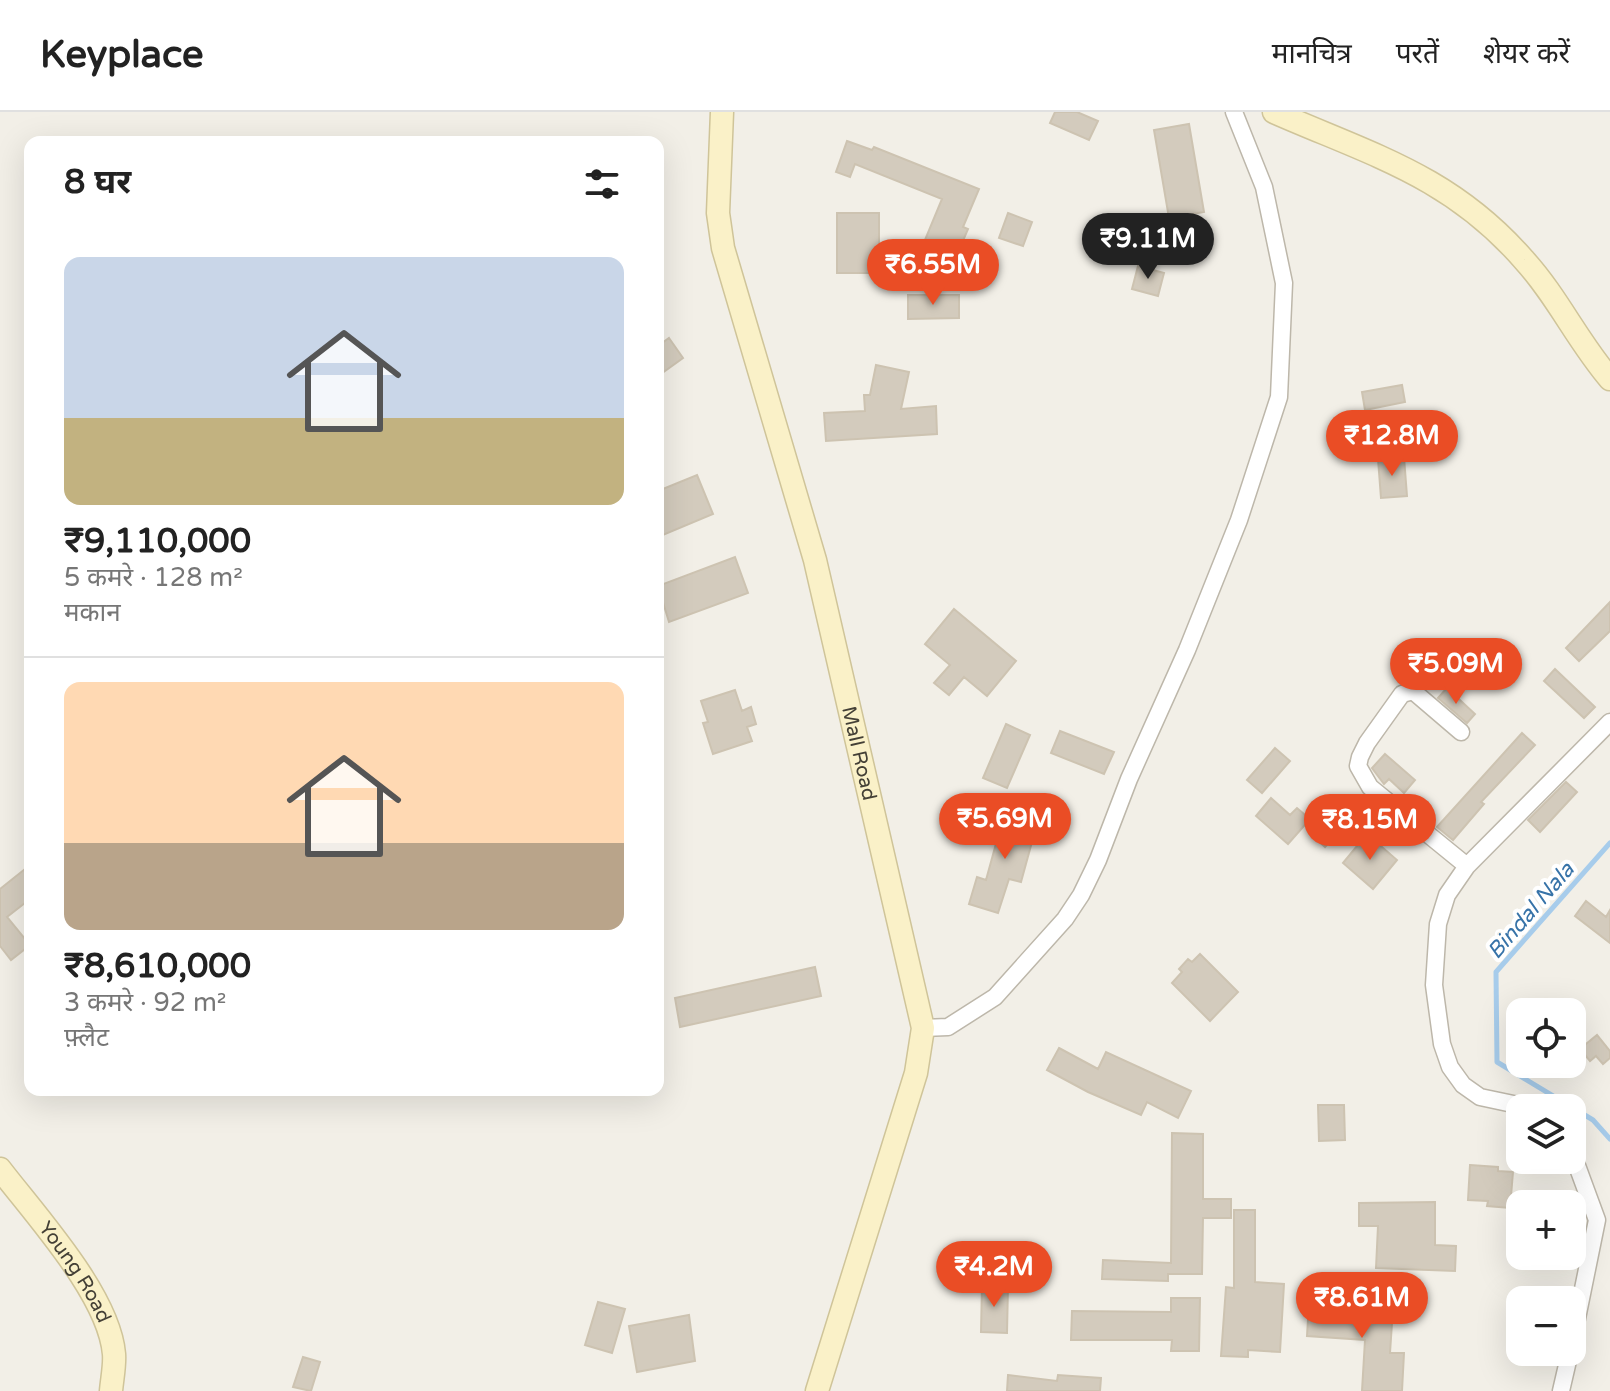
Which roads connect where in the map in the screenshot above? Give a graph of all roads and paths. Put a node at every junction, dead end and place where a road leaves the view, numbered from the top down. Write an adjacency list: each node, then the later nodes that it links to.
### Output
1 (722, 112): 8 (street, Mall Road)
2 (1234, 112): 8 (street)
3 (1274, 112): 4 (street)
4 (1610, 379)
5 (1610, 722): 7 (street)
6 (1461, 732): 7 (street)
7 (1467, 866): 9 (street)
8 (923, 1028): 15 (street, Mall Road)
9 (1506, 1102)
10 (0, 1169): 14 (street, Young Road)
11 (1580, 1174): 12 (street)
12 (1584, 1286)
13 (1567, 1366): 16 (street)
14 (111, 1391)
15 (817, 1391)
16 (1561, 1391)

